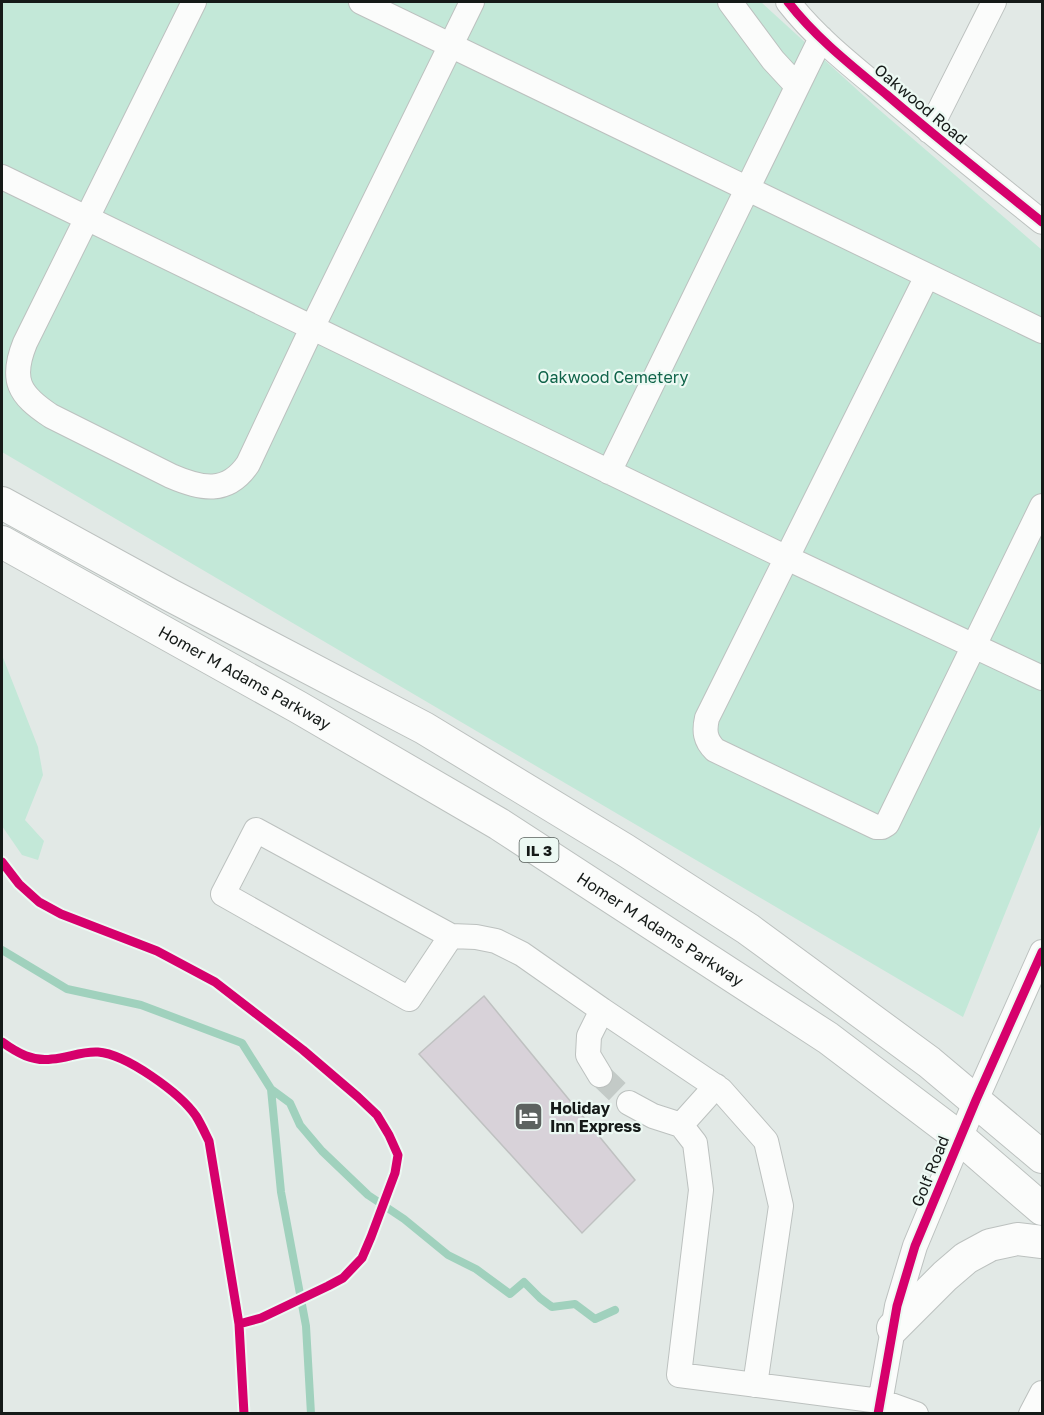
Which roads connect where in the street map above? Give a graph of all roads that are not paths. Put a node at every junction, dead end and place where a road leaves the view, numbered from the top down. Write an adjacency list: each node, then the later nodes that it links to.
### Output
1 (194, 2): 13 (street)
2 (361, 2): 8 (street)
3 (472, 2): 8 (street)
4 (730, 2): 9 (street)
5 (788, 2): 7 (street, Oakwood Road)
6 (994, 2): 10 (street)
7 (821, 38): 9 (street); 10 (street, Oakwood Road)
8 (451, 45): 12 (street); 16 (street)
9 (797, 86): 12 (street)
10 (929, 131): 14 (street, Oakwood Road)
11 (2, 177): 13 (street)
12 (746, 189): 15 (street); 18 (street)
13 (87, 219): 16 (street); 16 (street)
14 (1042, 222)
15 (927, 276): 17 (street); 22 (street)
16 (312, 328): 18 (street)
17 (1042, 331)
18 (609, 472): 22 (street)
19 (2, 503): 30 (main road, IL 3)
20 (1042, 506): 23 (street)
21 (2, 542): 33 (main road, Homer M Adams Parkway / IL 3)
22 (787, 558): 23 (street); 23 (street)
23 (975, 645): 24 (street)
24 (1042, 678)
25 (451, 936): 25 (street); 27 (street)
26 (1042, 952): 30 (street, Golf Road)
27 (602, 1010): 28 (street); 29 (street)
28 (600, 1075)
29 (716, 1086): 32 (street); 38 (street)
30 (976, 1100): 33 (street, Golf Road); 34 (main road, IL 3)
31 (629, 1103): 32 (street)
32 (681, 1125): 38 (street)
33 (960, 1138): 35 (main road, Homer M Adams Parkway / IL 3); 37 (street, Golf Road)
34 (1042, 1157)
35 (1042, 1209)
36 (1042, 1242): 37 (main road)
37 (893, 1328): 40 (street, Golf Road)
38 (755, 1385): 40 (street)
39 (1042, 1393): 42 (street)
40 (879, 1407): 41 (street)
41 (916, 1413)
42 (1031, 1413)

